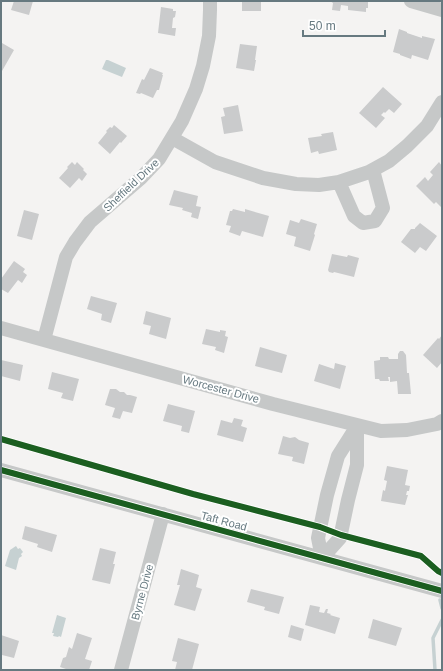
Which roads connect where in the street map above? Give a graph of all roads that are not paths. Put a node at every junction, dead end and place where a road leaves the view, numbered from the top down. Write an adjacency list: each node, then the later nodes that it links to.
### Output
1 (210, 1): 5 (street, Sheffield Drive)
2 (411, 1): 3 (street)
3 (442, 10)
4 (442, 102): 6 (street)
5 (172, 138): 7 (street); 9 (street, Sheffield Drive)
6 (373, 170): 7 (street); 7 (street)
7 (339, 182)
8 (1, 328): 9 (street, Worcester Drive)
9 (44, 340): 11 (street, Worcester Drive)
10 (442, 421): 11 (street, Worcester Drive)
11 (357, 425): 14 (street); 14 (street)
12 (1, 470): 13 (street, Taft Road)
13 (163, 514): 14 (street, Taft Road); 16 (street, Byrne Drive)
14 (322, 558): 15 (street, Taft Road)
15 (442, 591)
16 (121, 670)

